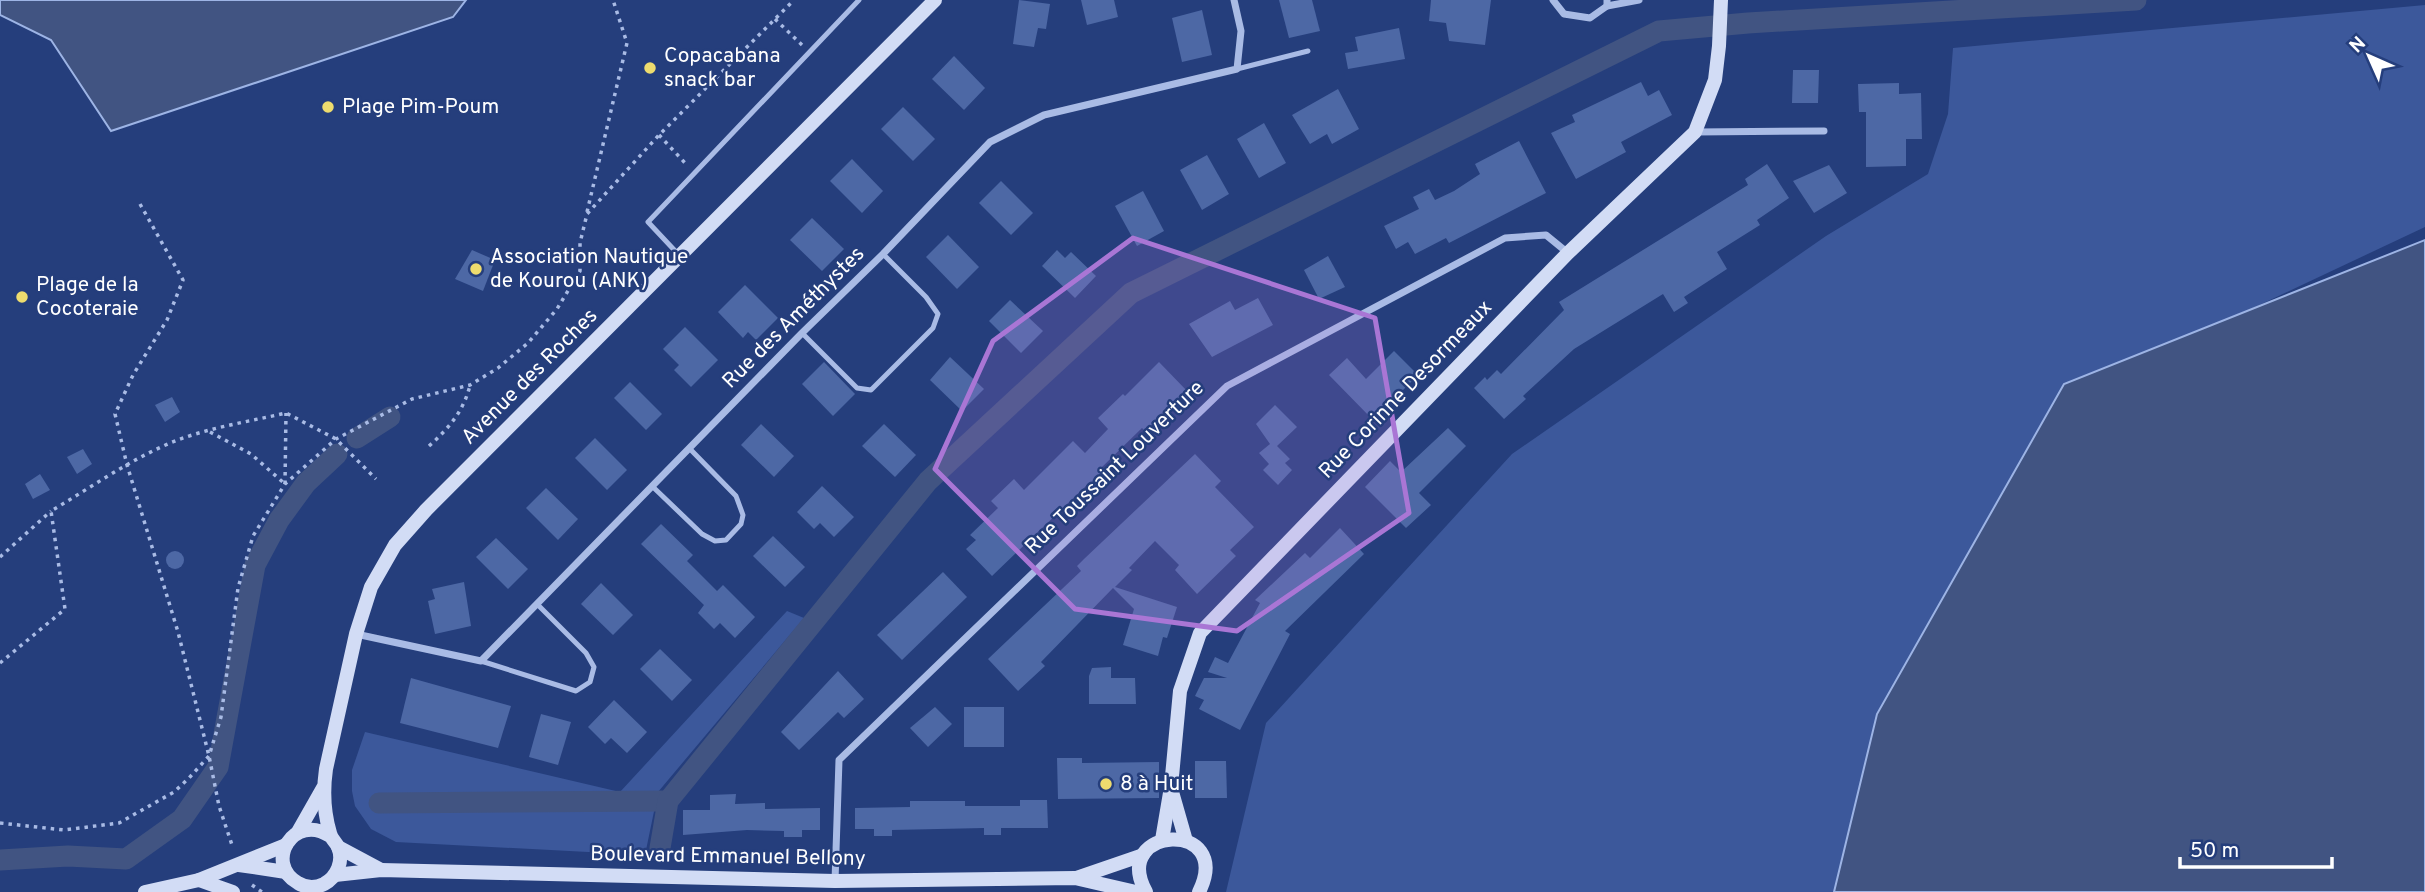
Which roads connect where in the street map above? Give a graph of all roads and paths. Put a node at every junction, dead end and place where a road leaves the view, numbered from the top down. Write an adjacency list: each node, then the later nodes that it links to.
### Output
1 (613, 0): 19 (path)
2 (794, 0): 10 (path)
3 (859, 0): 12 (lane)
4 (936, 0): 22 (street, Avenue des Roches)
5 (1234, 0): 13 (street)
6 (1553, 0): 8 (street)
7 (1639, 0): 8 (street)
8 (1607, 3)
9 (1721, 4): 15 (street, Rue Corinne Desormeaux)
10 (775, 19): 12 (path); 16 (path)
11 (1308, 51): 13 (lane)
12 (809, 52): 17 (lane)
13 (1237, 69): 21 (street, Rue des Améthystes)
14 (1824, 131): 15 (street)
15 (1695, 132): 20 (street, Rue Corinne Desormeaux)
16 (659, 135): 17 (path); 19 (path)
17 (695, 173): 22 (lane)
18 (140, 204): 30 (path)
19 (587, 214): 24 (path)
20 (1568, 253): 41 (street, Rue Corinne Desormeaux); 57 (street, Rue Toussaint Louverture)
21 (883, 254): 23 (street, Rue des Améthystes); 23 (lane)
22 (680, 257): 37 (street, Avenue des Roches)
23 (802, 333): 29 (street, Rue des Améthystes)
24 (470, 385): 27 (path); 28 (path)
25 (286, 413): 26 (path); 27 (path); 32 (path)
26 (208, 431): 30 (path); 32 (path)
27 (336, 439): 31 (path); 32 (path)
28 (429, 446)
29 (690, 449): 33 (street, Rue des Améthystes); 33 (lane)
30 (127, 465): 34 (path); 40 (path)
31 (376, 479)
32 (285, 484): 40 (path)
33 (653, 487): 36 (street, Rue des Améthystes)
34 (51, 511): 35 (path); 39 (path)
35 (0, 558)
36 (537, 604): 38 (street, Rue des Améthystes); 38 (lane)
37 (356, 634): 38 (street); 42 (street, Avenue des Roches)
38 (481, 661)
39 (0, 663)
40 (209, 755): 43 (path); 44 (path)
41 (1171, 787): 46 (street, Rue Corinne Desormeaux); 48 (street, Rue Corinne Desormeaux)
42 (323, 788): 45 (street, Avenue des Roches); 47 (street, Avenue des Roches)
43 (219, 804): 51 (path); 51 (path)
44 (0, 823)
45 (298, 832): 47 (street); 49 (street)
46 (1162, 840): 48 (street); 50 (street, Boulevard Emmanuel Bellony)
47 (334, 841): 52 (street, Boulevard Emmanuel Bellony); 53 (street)
48 (1186, 841): 63 (street, Rue Corinne Desormeaux)
49 (286, 845): 51 (street); 56 (street)
50 (1143, 855): 54 (street, Boulevard Emmanuel Bellony); 62 (street)
51 (237, 861): 55 (street); 56 (street)
52 (381, 870): 53 (street, Boulevard Emmanuel Bellony); 57 (street, Boulevard Emmanuel Bellony)
53 (335, 874): 58 (street)
54 (1074, 878): 57 (street, Boulevard Emmanuel Bellony); 61 (street, Boulevard Emmanuel Bellony)
55 (199, 880): 59 (street); 60 (street)
56 (289, 881): 58 (street)
57 (835, 881)
58 (314, 889)
59 (145, 892)
60 (233, 892)
61 (1136, 892)
62 (1146, 892)
63 (1199, 892)

